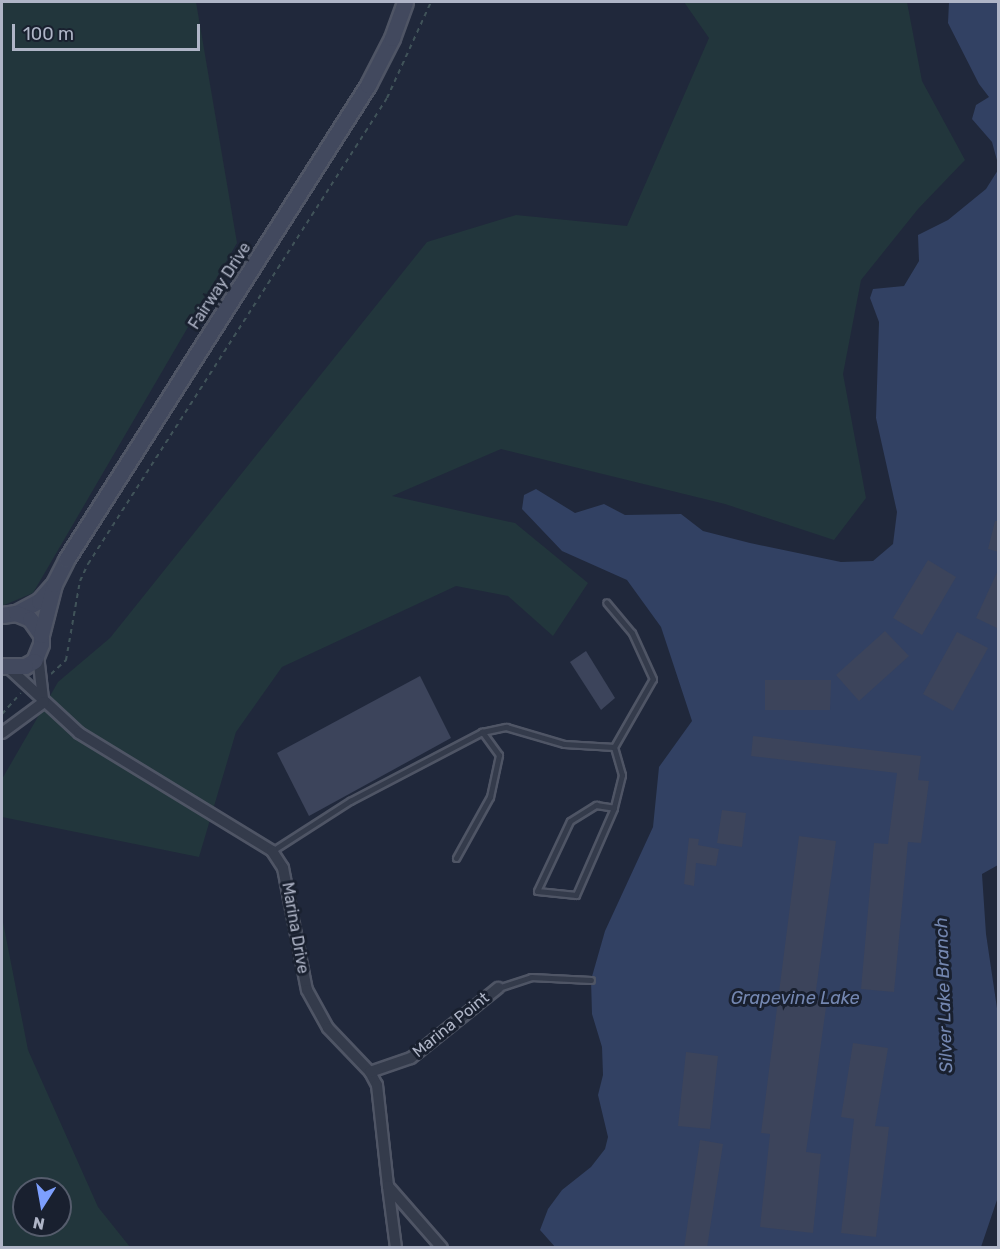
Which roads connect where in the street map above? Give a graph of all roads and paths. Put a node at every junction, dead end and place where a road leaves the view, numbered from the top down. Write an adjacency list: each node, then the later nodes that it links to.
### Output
1 (405, 2): 3 (street, Fairway Drive)
2 (430, 2): 9 (path)
3 (54, 584): 5 (street, Fairway Drive); 6 (street, Fairway Drive)
4 (606, 602): 14 (lane)
5 (9, 614): 6 (street, Fairway Drive)
6 (41, 635): 7 (street, Fairway Drive)
7 (39, 653): 8 (street); 9 (street)
8 (4, 668): 9 (street)
9 (34, 684): 10 (street); 11 (path)
10 (44, 702): 13 (street); 16 (street)
11 (2, 714)
12 (482, 732): 14 (lane); 16 (lane); 17 (lane)
13 (2, 733)
14 (614, 747): 15 (lane)
15 (614, 808): 15 (lane)
16 (272, 851): 20 (street, Marina Drive)
17 (456, 858)
18 (591, 980): 19 (lane)
19 (498, 988): 20 (street, Marina Point)
20 (370, 1072): 21 (street, Marina Drive)
21 (388, 1185): 22 (street, Marina Drive); 23 (street)
22 (396, 1248)
23 (442, 1248)

